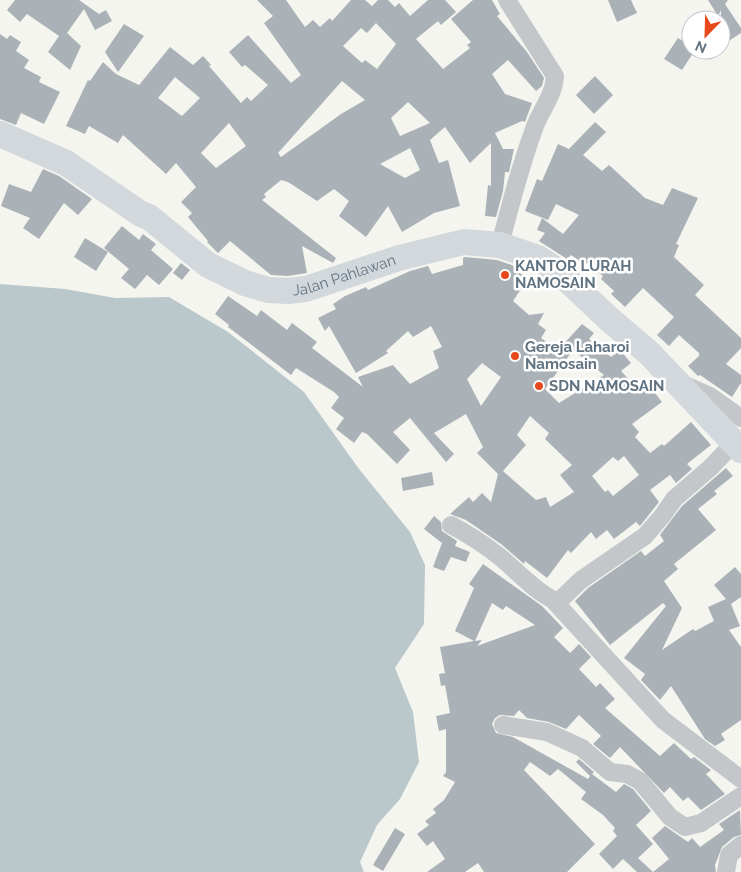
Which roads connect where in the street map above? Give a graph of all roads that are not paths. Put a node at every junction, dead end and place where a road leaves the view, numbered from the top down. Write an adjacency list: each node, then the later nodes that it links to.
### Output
1 (507, 0): 3 (street)
2 (0, 134): 3 (highway, Jalan Pahlawan)
3 (500, 245): 4 (highway, Jalan Pahlawan)
4 (739, 436): 6 (street)
5 (451, 525): 6 (street)
6 (554, 601): 8 (street)
7 (503, 725): 9 (street)
8 (741, 779)
9 (741, 796)
10 (741, 845): 11 (street)
11 (726, 872)

